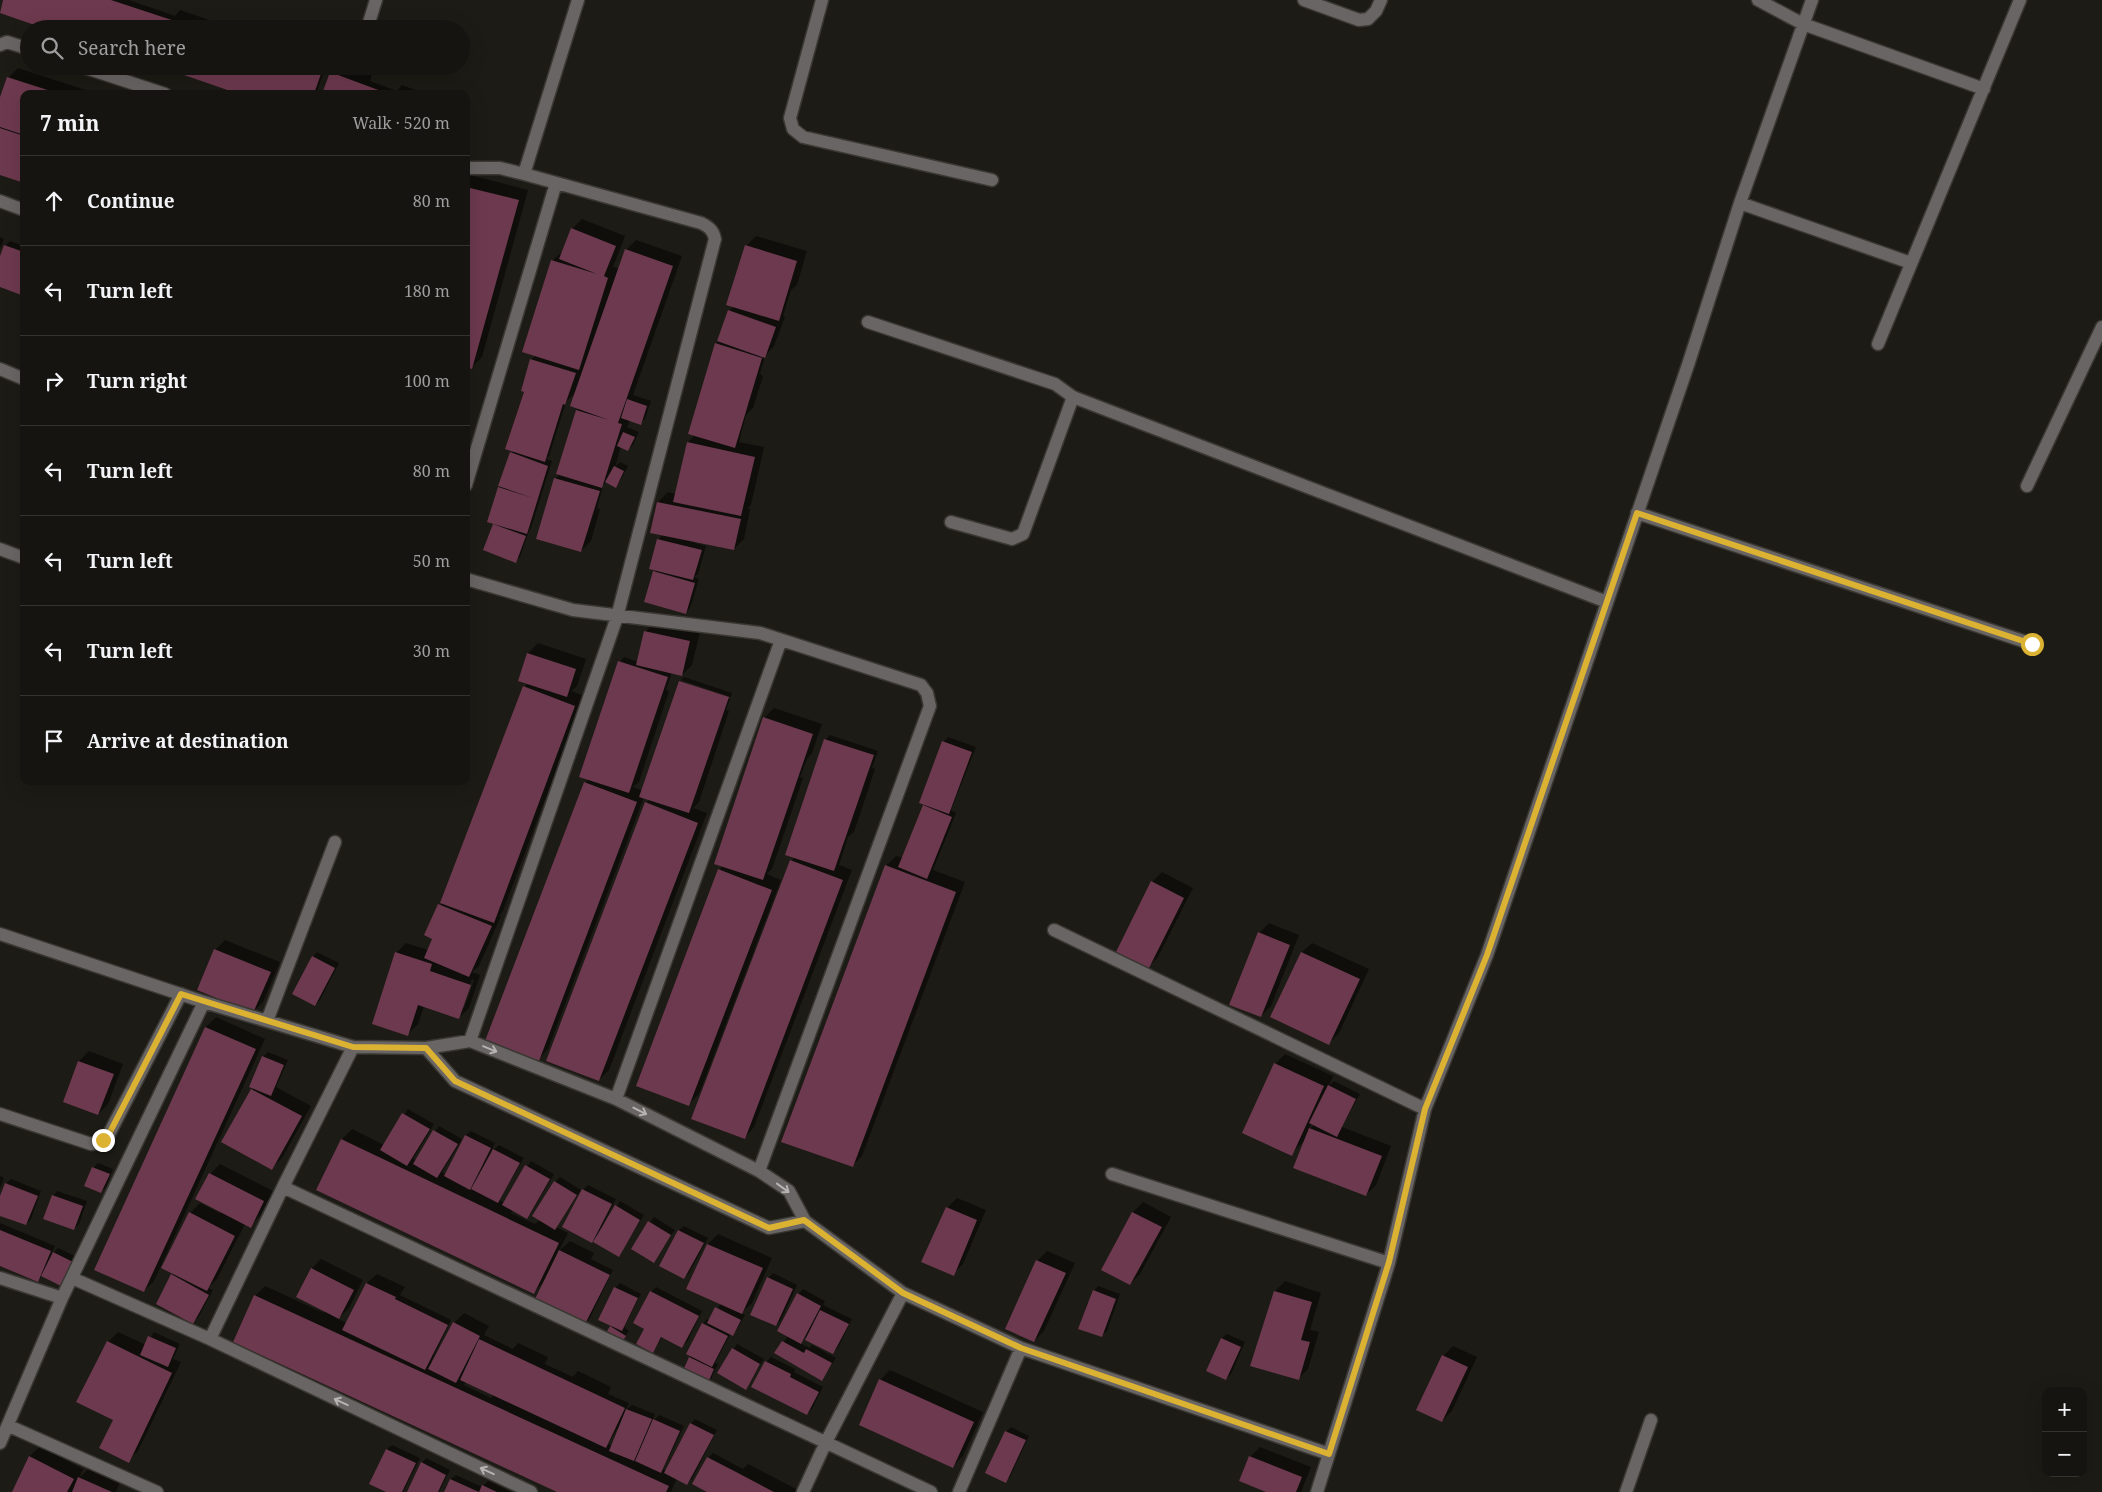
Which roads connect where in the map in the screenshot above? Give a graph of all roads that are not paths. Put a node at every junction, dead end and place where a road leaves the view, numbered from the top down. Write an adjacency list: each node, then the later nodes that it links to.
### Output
1 (376, 0): 9 (street)
2 (578, 0): 17 (street)
3 (822, 0): 18 (street)
4 (1304, 0): 5 (street)
5 (1381, 0)
6 (1758, 0): 10 (street)
7 (1812, 0): 10 (street)
8 (2020, 0): 14 (street)
9 (370, 20)
10 (1803, 24): 14 (street); 21 (street)
11 (0, 45): 12 (street)
12 (20, 46)
13 (107, 75): 15 (street)
14 (1984, 89): 23 (street)
15 (153, 90)
16 (470, 168): 17 (street)
17 (524, 174): 19 (street)
18 (992, 180)
19 (556, 183): 30 (street); 38 (street)
20 (0, 201): 22 (street)
21 (1740, 203): 23 (street); 32 (street)
22 (20, 208)
23 (1911, 264): 26 (street)
24 (868, 322): 29 (street)
25 (2102, 327): 31 (street)
26 (1878, 344)
27 (0, 369): 28 (street)
28 (20, 377)
29 (1073, 397): 33 (street); 37 (street)
30 (470, 472)
31 (2027, 486)
32 (1637, 513): 37 (street); 40 (street)
33 (951, 522)
34 (0, 549): 35 (street)
35 (20, 556)
36 (470, 580): 38 (street)
37 (1606, 602): 51 (street)
38 (617, 616): 39 (street); 47 (street)
39 (781, 640): 50 (street); 53 (street)
40 (2032, 644)
41 (335, 842): 46 (street)
42 (1054, 930): 51 (street)
43 (0, 934): 44 (street)
44 (181, 994): 45 (street); 52 (street)
45 (204, 1002): 46 (street); 59 (street)
46 (266, 1020): 48 (street)
47 (470, 1041): 49 (street); 50 (street, one-way to 50)
48 (353, 1047): 49 (street); 55 (street)
49 (426, 1048): 56 (street)
50 (616, 1099): 53 (street, one-way to 53)
51 (1425, 1109): 57 (street)
52 (0, 1114)
53 (759, 1171): 56 (street, one-way to 56)
54 (1112, 1174): 57 (street)
55 (283, 1187): 62 (street); 66 (street)
56 (804, 1220): 60 (street)
57 (1389, 1262): 68 (street)
58 (0, 1278): 61 (street)
59 (72, 1278): 61 (street); 62 (street)
60 (903, 1293): 63 (street); 66 (street)
61 (62, 1298): 65 (street)
62 (210, 1339): 70 (street, one-way to 62)
63 (1021, 1348): 68 (street); 73 (street)
64 (1651, 1420): 75 (street)
65 (9, 1426): 67 (street); 69 (street)
66 (826, 1442): 71 (street); 72 (street)
67 (0, 1443)
68 (1329, 1454): 74 (street)
69 (157, 1492)
70 (531, 1492)
71 (804, 1492)
72 (931, 1492)
73 (959, 1492)
74 (1317, 1492)
75 (1626, 1492)

